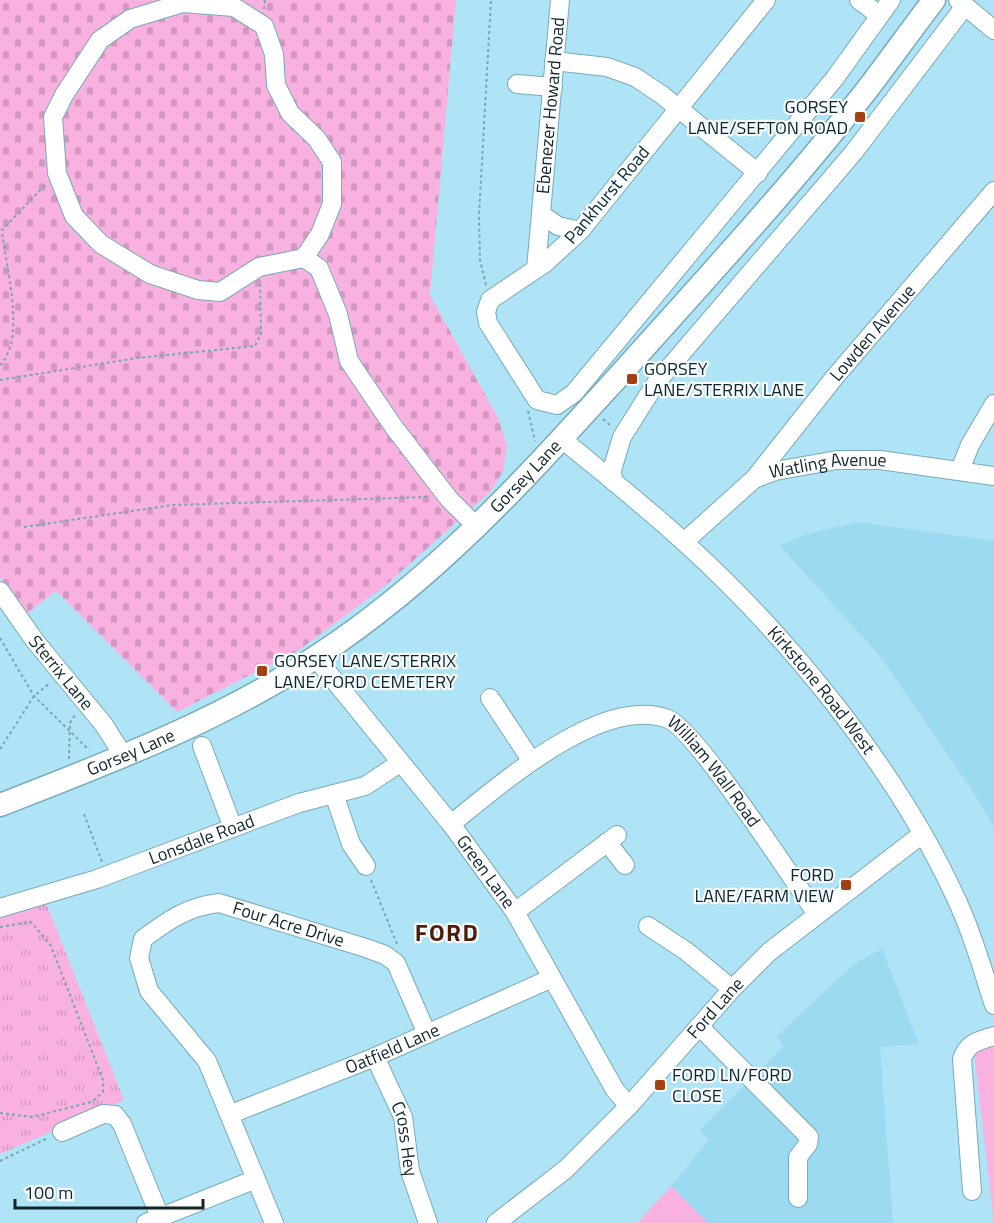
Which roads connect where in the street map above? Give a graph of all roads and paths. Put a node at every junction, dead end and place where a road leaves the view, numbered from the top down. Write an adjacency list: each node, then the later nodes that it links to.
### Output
1 (491, 0): 22 (path)
2 (560, 0): 10 (street, Ebenezer Howard Road)
3 (766, 0): 13 (street, Pankhurst Road)
4 (859, 0): 8 (street)
5 (891, 0): 8 (street)
6 (934, 0): 27 (main road, Gorsey Lane)
7 (961, 3): 9 (street); 32 (street)
8 (879, 15): 15 (street)
9 (994, 30)
10 (554, 61): 12 (street, Ebenezer Howard Road); 13 (street)
11 (517, 84): 12 (street)
12 (553, 87): 17 (street, Ebenezer Howard Road)
13 (678, 110): 15 (street); 18 (street, Pankhurst Road)
14 (57, 173): 19 (street); 20 (street); 23 (path)
15 (758, 173): 25 (street)
16 (994, 191): 31 (street, Lowden Avenue)
17 (541, 213): 18 (street, Ebenezer Howard Road); 21 (street, Ebenezer Howard Road)
18 (580, 231): 21 (street, Pankhurst Road)
19 (304, 258): 20 (street); 33 (street)
20 (259, 267): 24 (path)
21 (536, 269): 22 (street, Pankhurst Road)
22 (490, 300): 25 (street)
23 (0, 365)
24 (0, 380)
25 (525, 383): 28 (path)
26 (994, 404): 29 (street)
27 (562, 439): 28 (main road, Gorsey Lane); 32 (street, Kirkstone Road West)
28 (543, 460): 35 (main road, Gorsey Lane)
29 (960, 470): 30 (street, Watling Avenue); 31 (street, Watling Avenue)
30 (994, 476)
31 (754, 479): 36 (street, Watling Avenue)
32 (613, 482): 36 (street, Kirkstone Road West)
33 (447, 496): 34 (path); 35 (street)
34 (24, 527)
35 (478, 528): 39 (main road, Gorsey Lane)
36 (684, 542): 57 (street, Kirkstone Road West)
37 (0, 591): 40 (street, Sterrix Lane)
38 (0, 638): 41 (path)
39 (316, 658): 48 (main road, Gorsey Lane); 51 (street, Green Lane)
40 (61, 674): 41 (path); 43 (street, Sterrix Lane)
41 (34, 696): 44 (path); 46 (path)
42 (490, 698): 50 (street)
43 (87, 704): 44 (path); 48 (street, Sterrix Lane)
44 (69, 731): 47 (path); 49 (path)
45 (202, 746): 56 (street)
46 (0, 749)
47 (89, 750)
48 (123, 755): 53 (main road, Gorsey Lane)
49 (69, 760)
50 (531, 760): 55 (street, William Wall Road); 63 (street, William Wall Road)
51 (400, 763): 52 (street, Lonsdale Road); 55 (street, Green Lane)
52 (334, 794): 56 (street, Lonsdale Road); 59 (street)
53 (0, 805)
54 (84, 814): 60 (path)
55 (452, 824): 62 (street, Green Lane)
56 (233, 828): 60 (street, Lonsdale Road)
57 (921, 835): 63 (street, Ford Lane); 69 (street, Kirkstone Road West)
58 (625, 865): 62 (street)
59 (366, 866): 66 (path)
60 (107, 875): 61 (street, Lonsdale Road)
61 (0, 908)
62 (515, 912): 67 (street, Green Lane)
63 (817, 914): 68 (street, Ford Lane)
64 (648, 926): 68 (street)
65 (0, 927): 75 (path)
66 (396, 963): 71 (street); 77 (street, Four Acre Drive)
67 (552, 978): 71 (street, Oatfield Lane); 74 (street, Green Lane)
68 (732, 989): 70 (street, Ford Lane)
69 (994, 1005)
70 (699, 1026): 74 (street, Ford Lane); 82 (street)
71 (427, 1034): 73 (street, Oatfield Lane)
72 (994, 1036): 81 (street)
73 (375, 1057): 77 (street, Oatfield Lane); 86 (street, Cross Hey)
74 (629, 1106): 84 (street, Ford Lane)
75 (98, 1107): 76 (path); 78 (street); 83 (street)
76 (0, 1113)
77 (231, 1114): 80 (street, Four Acre Drive)
78 (62, 1132): 79 (path)
79 (0, 1161)
80 (256, 1179): 83 (street); 85 (street, Four Acre Drive)
81 (972, 1191)
82 (798, 1198)
83 (153, 1220)
84 (503, 1221)
85 (274, 1223)
86 (428, 1223)

